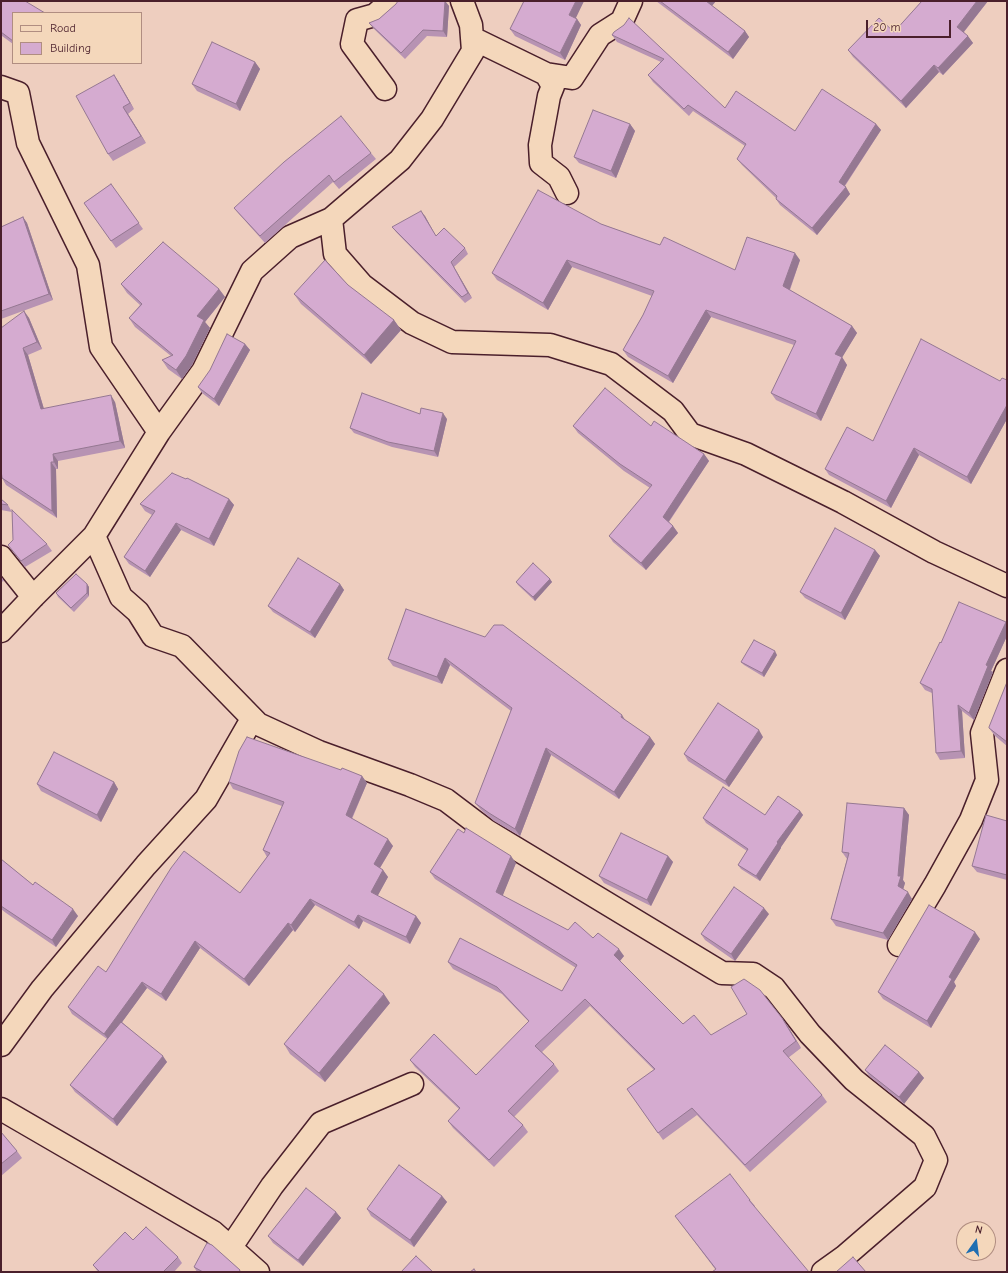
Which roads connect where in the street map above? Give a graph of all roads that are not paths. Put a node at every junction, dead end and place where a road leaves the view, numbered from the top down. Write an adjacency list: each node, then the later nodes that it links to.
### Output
1 (391, 1): 7 (street)
2 (462, 1): 4 (street)
3 (631, 1): 5 (street)
4 (472, 38): 5 (street); 9 (street)
5 (546, 74): 8 (street)
6 (1, 87): 10 (street)
7 (385, 89)
8 (567, 193)
9 (331, 219): 10 (street); 13 (street)
10 (159, 432): 11 (street)
11 (94, 536): 14 (street); 17 (street)
12 (1, 557): 14 (street)
13 (1007, 586)
14 (33, 597): 15 (street)
15 (1, 632)
16 (1007, 670): 18 (street)
17 (252, 719): 19 (street); 24 (street)
18 (899, 945)
19 (1, 1044)
20 (412, 1084): 22 (street)
21 (1, 1109): 22 (street)
22 (231, 1247): 23 (street)
23 (258, 1272)
24 (823, 1272)

